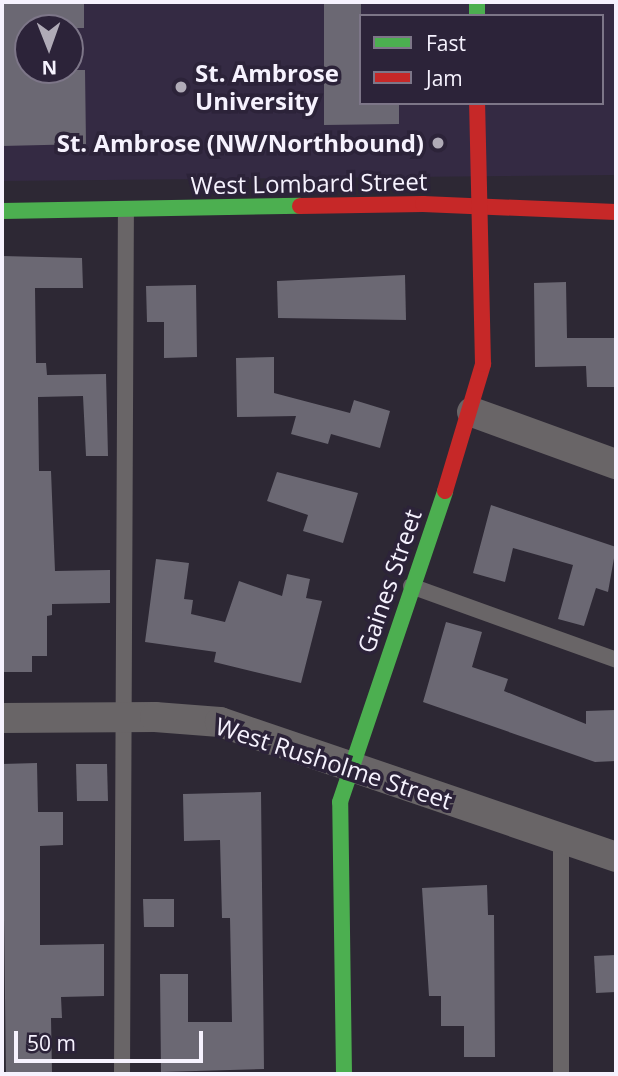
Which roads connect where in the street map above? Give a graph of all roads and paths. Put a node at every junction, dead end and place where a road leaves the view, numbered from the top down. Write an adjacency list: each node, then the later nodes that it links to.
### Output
1 (477, 105): 2 (street, Gaines Street)
2 (480, 205): 3 (street, West Lombard Street); 5 (street, West Lombard Street); 6 (street, Gaines Street)
3 (126, 209): 4 (street, West Lombard Street); 10 (lane)
4 (2, 211)
5 (616, 212)
6 (472, 412): 7 (street); 8 (street, Gaines Street)
7 (616, 464)
8 (411, 585): 9 (lane); 12 (street, Gaines Street)
9 (616, 660)
10 (120, 717): 11 (street, West Rusholme Street); 12 (street, West Rusholme Street); 15 (lane)
11 (2, 718)
12 (349, 766): 13 (street, West Rusholme Street); 16 (street, Gaines Street)
13 (561, 839): 14 (street, West Rusholme Street); 17 (lane)
14 (616, 857)
15 (122, 1074)
16 (344, 1074)
17 (561, 1074)

